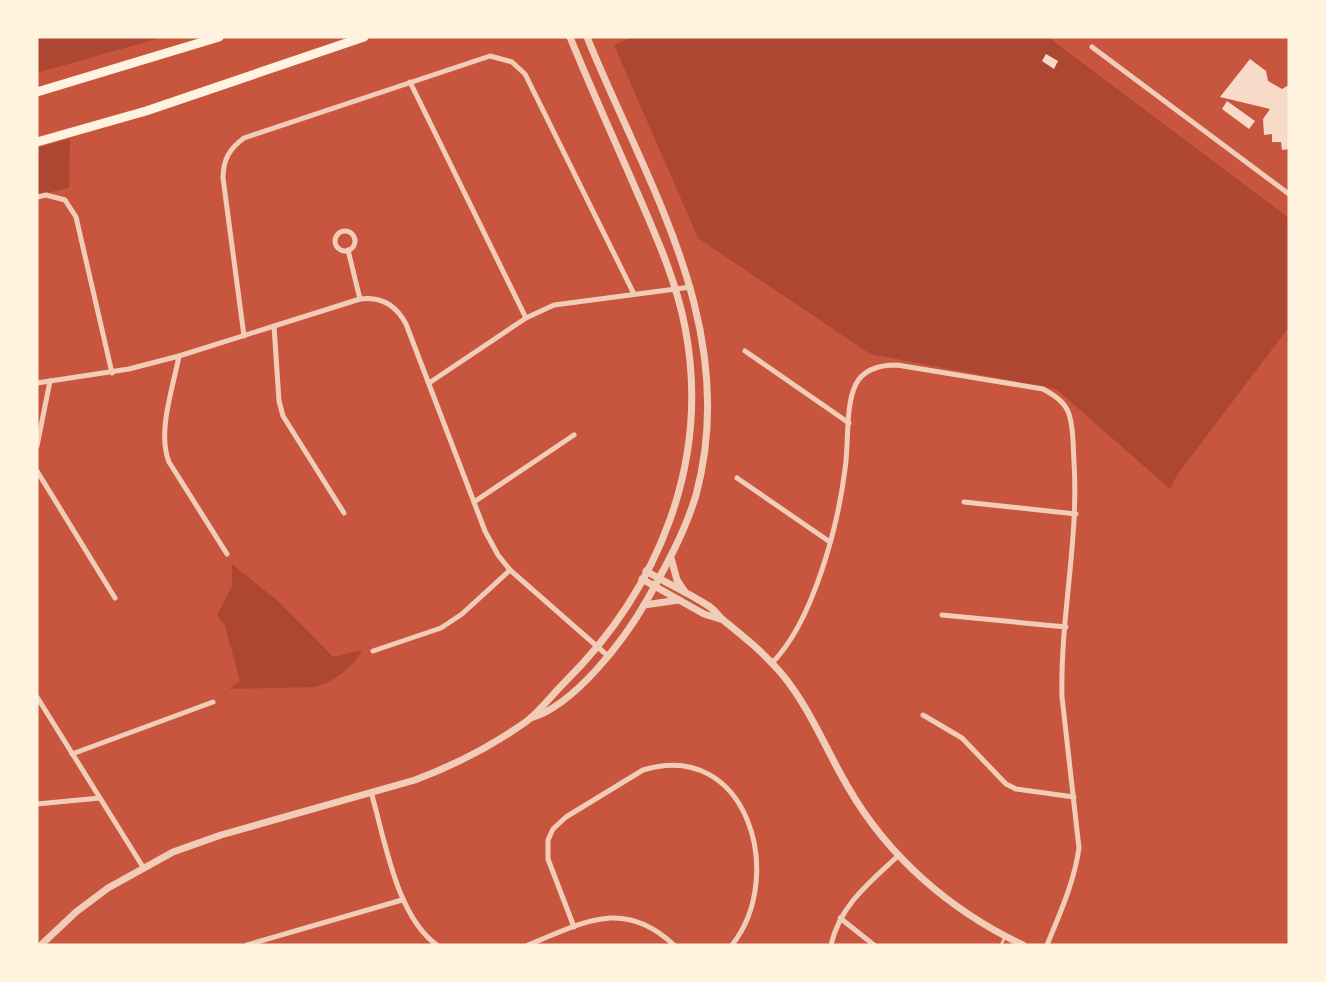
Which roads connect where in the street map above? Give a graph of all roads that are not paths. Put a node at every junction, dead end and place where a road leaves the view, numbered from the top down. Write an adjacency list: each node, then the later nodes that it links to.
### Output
1 (219, 37): 7 (highway)
2 (364, 37): 8 (highway)
3 (570, 37): 13 (street)
4 (587, 37): 12 (street)
5 (1092, 47): 9 (street)
6 (410, 82): 14 (street); 16 (street); 18 (street)
7 (37, 92)
8 (37, 142)
9 (1289, 194)
10 (37, 197): 21 (street)
11 (348, 250): 15 (street)
12 (691, 287): 13 (street); 36 (street)
13 (675, 289): 14 (street); 38 (street)
14 (634, 294): 16 (street)
15 (360, 299): 17 (street); 24 (street)
16 (526, 318): 24 (street)
17 (274, 326): 18 (street); 32 (street)
18 (244, 336): 20 (street)
19 (745, 351): 25 (street)
20 (179, 356): 21 (street); 35 (street)
21 (111, 373): 22 (street)
22 (50, 381): 23 (street); 27 (street)
23 (37, 383)
24 (429, 383): 30 (street)
25 (849, 423): 33 (street); 34 (street)
26 (574, 435): 30 (street)
27 (37, 446)
28 (37, 471): 42 (street)
29 (737, 478): 34 (street)
30 (474, 502): 37 (street)
31 (964, 502): 33 (street)
32 (344, 513)
33 (1076, 514): 47 (street)
34 (830, 542): 51 (street)
35 (228, 554)
36 (670, 558): 40 (street); 41 (street)
37 (510, 570): 48 (street); 49 (street)
38 (646, 571): 39 (street); 40 (street)
39 (642, 579): 40 (street); 48 (street)
40 (657, 582): 41 (street); 43 (street); 44 (street)
41 (685, 593): 46 (street)
42 (114, 598)
43 (680, 600): 44 (street); 46 (street)
44 (644, 605): 50 (street)
45 (942, 615): 47 (street)
46 (724, 620): 51 (street)
47 (1066, 628): 58 (street)
48 (598, 647): 50 (street); 55 (street)
49 (373, 651)
50 (608, 656): 55 (street)
51 (772, 663): 61 (street)
52 (37, 697): 56 (street)
53 (213, 702): 56 (street)
54 (923, 715): 58 (street)
55 (530, 719): 57 (street)
56 (72, 754): 59 (street)
57 (371, 792): 62 (street); 63 (street)
58 (1074, 797): 77 (street)
59 (100, 798): 60 (street); 62 (street)
60 (37, 804)
61 (899, 855): 64 (street); 66 (street)
62 (143, 867): 67 (street)
63 (402, 900): 68 (street); 69 (street)
64 (840, 918): 73 (street); 74 (street)
65 (574, 927): 70 (street); 71 (street); 72 (street)
66 (1005, 937): 75 (lane); 76 (street)
67 (41, 945)
68 (247, 945)
69 (437, 945)
70 (528, 945)
71 (674, 945)
72 (732, 945)
73 (831, 945)
74 (874, 945)
75 (1001, 945)
76 (1023, 945)
77 (1047, 945)

